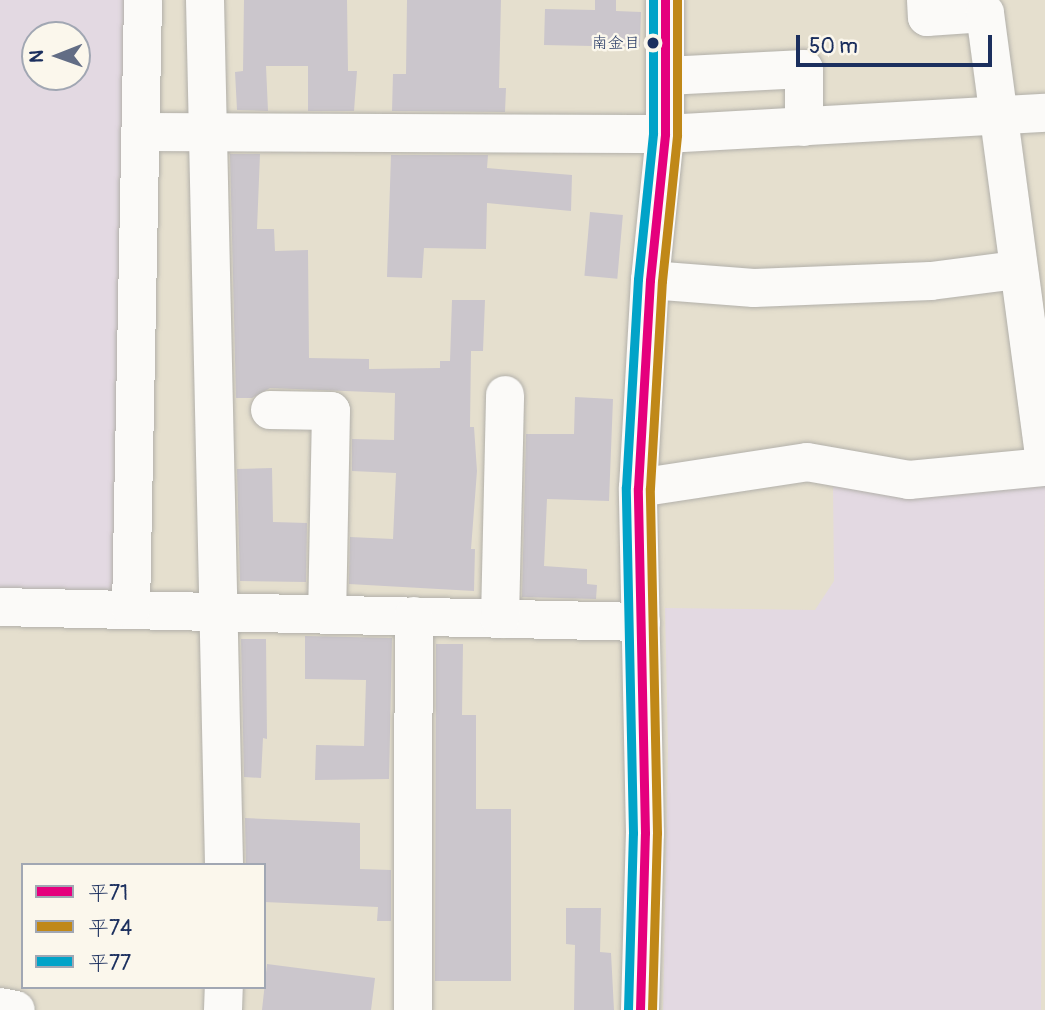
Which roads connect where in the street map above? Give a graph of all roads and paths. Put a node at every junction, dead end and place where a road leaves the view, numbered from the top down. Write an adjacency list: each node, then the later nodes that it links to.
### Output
1 (143, 0): 9 (street)
2 (205, 0): 11 (street)
3 (665, 0): 5 (street)
4 (926, 0): 7 (street)
5 (666, 76): 8 (street); 10 (street)
6 (1045, 113): 7 (street)
7 (996, 115): 8 (street); 12 (street)
8 (804, 127): 10 (street)
9 (142, 132): 11 (street); 19 (street)
10 (665, 134): 11 (street); 13 (street)
11 (205, 135): 20 (street)
12 (1017, 270): 13 (street); 16 (street)
13 (650, 280): 17 (street)
14 (505, 395): 23 (street)
15 (270, 410): 21 (street)
16 (1045, 464): 17 (street)
17 (638, 488): 24 (street)
18 (0, 607): 19 (street)
19 (131, 609): 20 (street)
20 (218, 611): 21 (street); 25 (street)
21 (327, 613): 22 (street)
22 (414, 616): 23 (street); 30 (street)
23 (500, 619): 24 (street)
24 (641, 622): 31 (street)
25 (224, 863)
26 (224, 989): 29 (street)
27 (0, 1007): 28 (street)
28 (16, 1010)
29 (223, 1010)
30 (413, 1010)
31 (640, 1010)

